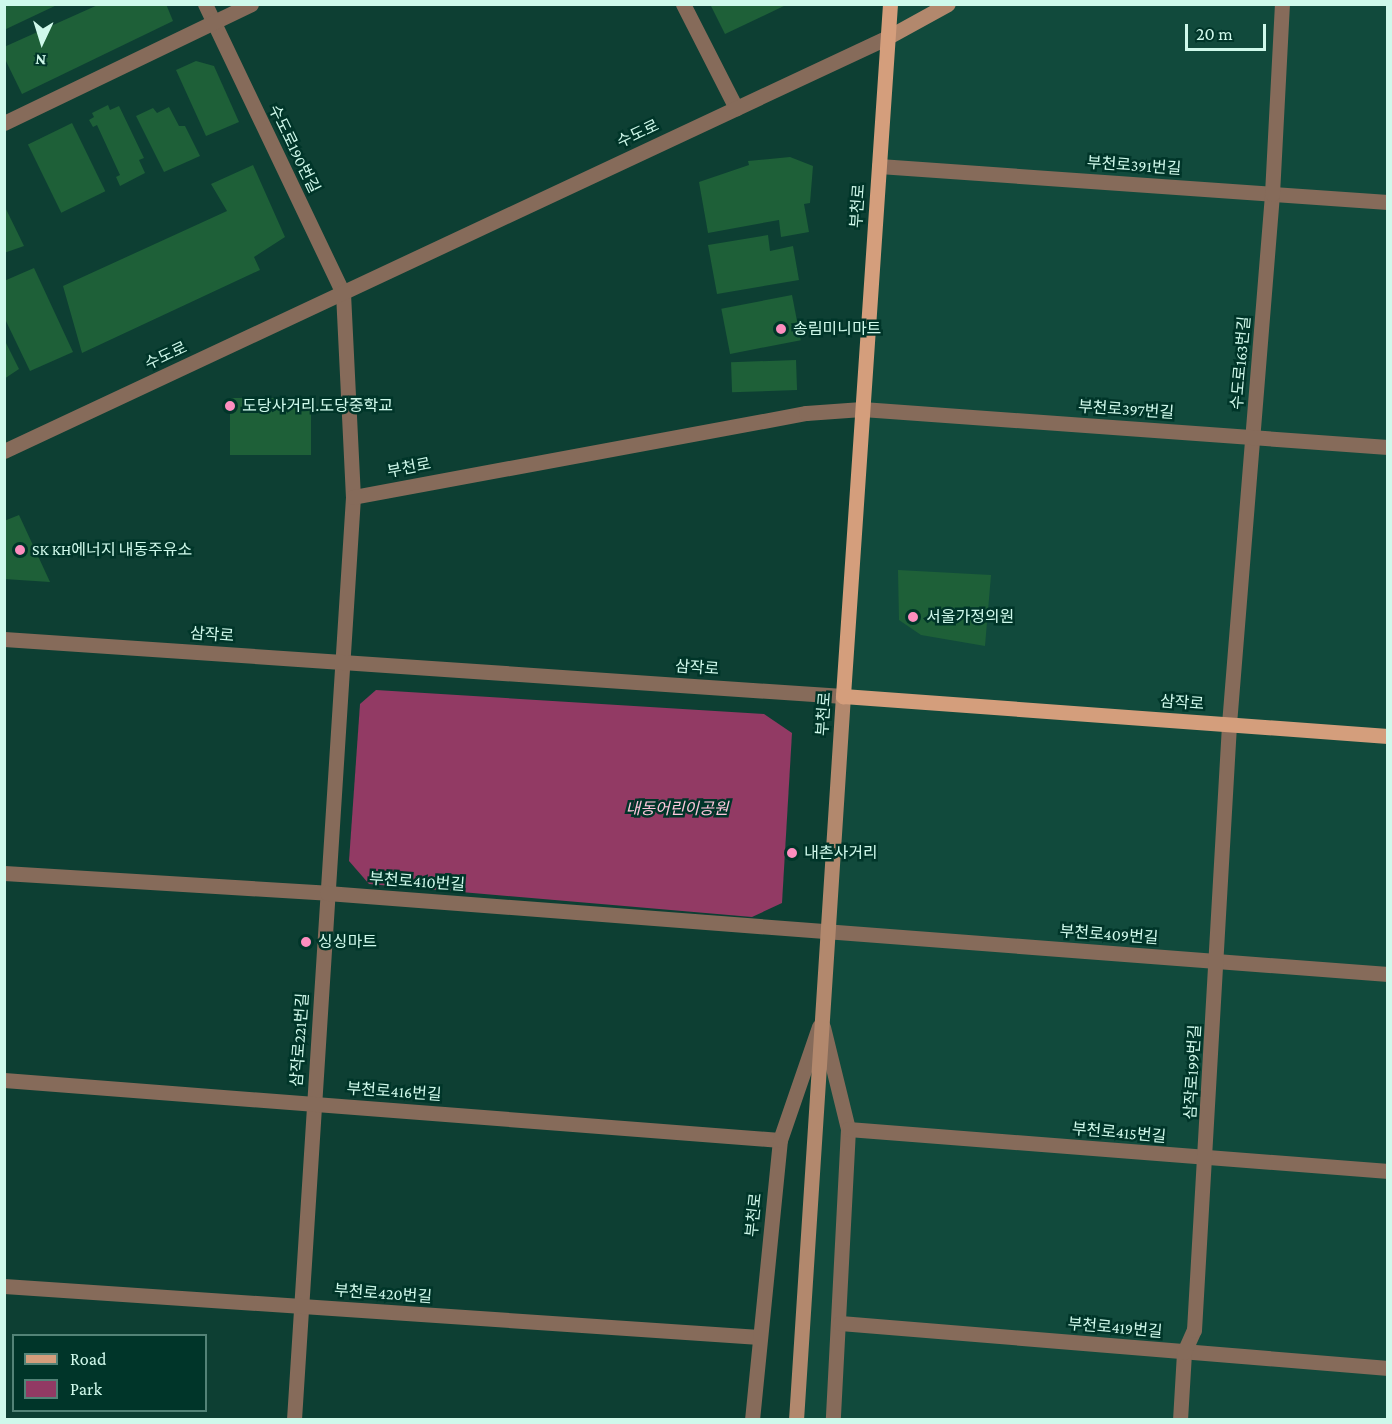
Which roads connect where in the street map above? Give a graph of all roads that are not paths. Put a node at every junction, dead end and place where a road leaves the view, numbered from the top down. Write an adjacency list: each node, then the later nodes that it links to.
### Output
1 (205, 4): 7 (street, 수도로190번길)
2 (251, 4): 7 (street)
3 (683, 4): 9 (street)
4 (890, 4): 8 (main road, 부천로)
5 (948, 4): 8 (street, 수도로)
6 (1282, 4): 12 (street, 수도로163번길)
7 (213, 22): 10 (street); 14 (street, 수도로190번길)
8 (888, 37): 9 (street, 수도로); 11 (main road, 부천로)
9 (736, 108): 14 (street, 수도로)
10 (4, 123)
11 (879, 166): 12 (street, 부천로391번길); 15 (main road, 부천로)
12 (1272, 194): 13 (street, 부천로391번길); 16 (street, 수도로163번길)
13 (1388, 202)
14 (343, 292): 18 (street, 수도로); 19 (street)
15 (862, 409): 16 (street, 부천로397번길); 19 (street, 부천로); 22 (main road, 부천로)
16 (1253, 437): 17 (street, 부천로397번길); 23 (street, 수도로163번길)
17 (1388, 447)
18 (4, 451)
19 (353, 497): 21 (street)
20 (4, 639): 21 (street, 삼작로)
21 (342, 662): 22 (street, 삼작로); 26 (street, 삼작로221번길)
22 (843, 696): 23 (main road, 삼작로); 27 (street, 부천로)
23 (1229, 724): 24 (main road, 삼작로); 28 (street, 삼작로199번길)
24 (1388, 736)
25 (4, 873): 26 (street, 부천로410번길)
26 (327, 893): 27 (street, 부천로410번길); 32 (street, 삼작로221번길)
27 (827, 932): 28 (street, 부천로409번길); 30 (street, 부천로)
28 (1217, 961): 29 (street, 부천로409번길); 35 (street, 삼작로199번길)
29 (1388, 974)
30 (821, 1021): 33 (street, 부천로); 34 (street, 부천로); 45 (street, 부천로)
31 (4, 1080): 32 (street, 부천로416번길)
32 (314, 1104): 34 (street, 부천로416번길); 38 (street, 삼작로221번길)
33 (848, 1129): 35 (street, 부천로415번길); 39 (street, 부천로)
34 (780, 1140): 40 (street, 부천로)
35 (1206, 1158): 36 (street, 부천로415번길); 41 (street, 삼작로199번길)
36 (1388, 1171)
37 (4, 1286): 38 (street, 부천로420번길)
38 (302, 1307): 40 (street, 부천로420번길); 43 (street, 삼작로221번길)
39 (840, 1323): 41 (street, 부천로419번길); 46 (street, 부천로)
40 (759, 1337): 44 (street, 부천로)
41 (1184, 1352): 42 (street, 부천로419번길); 47 (street, 삼작로199번길)
42 (1388, 1368)
43 (294, 1419)
44 (752, 1419)
45 (796, 1419)
46 (833, 1419)
47 (1180, 1419)

